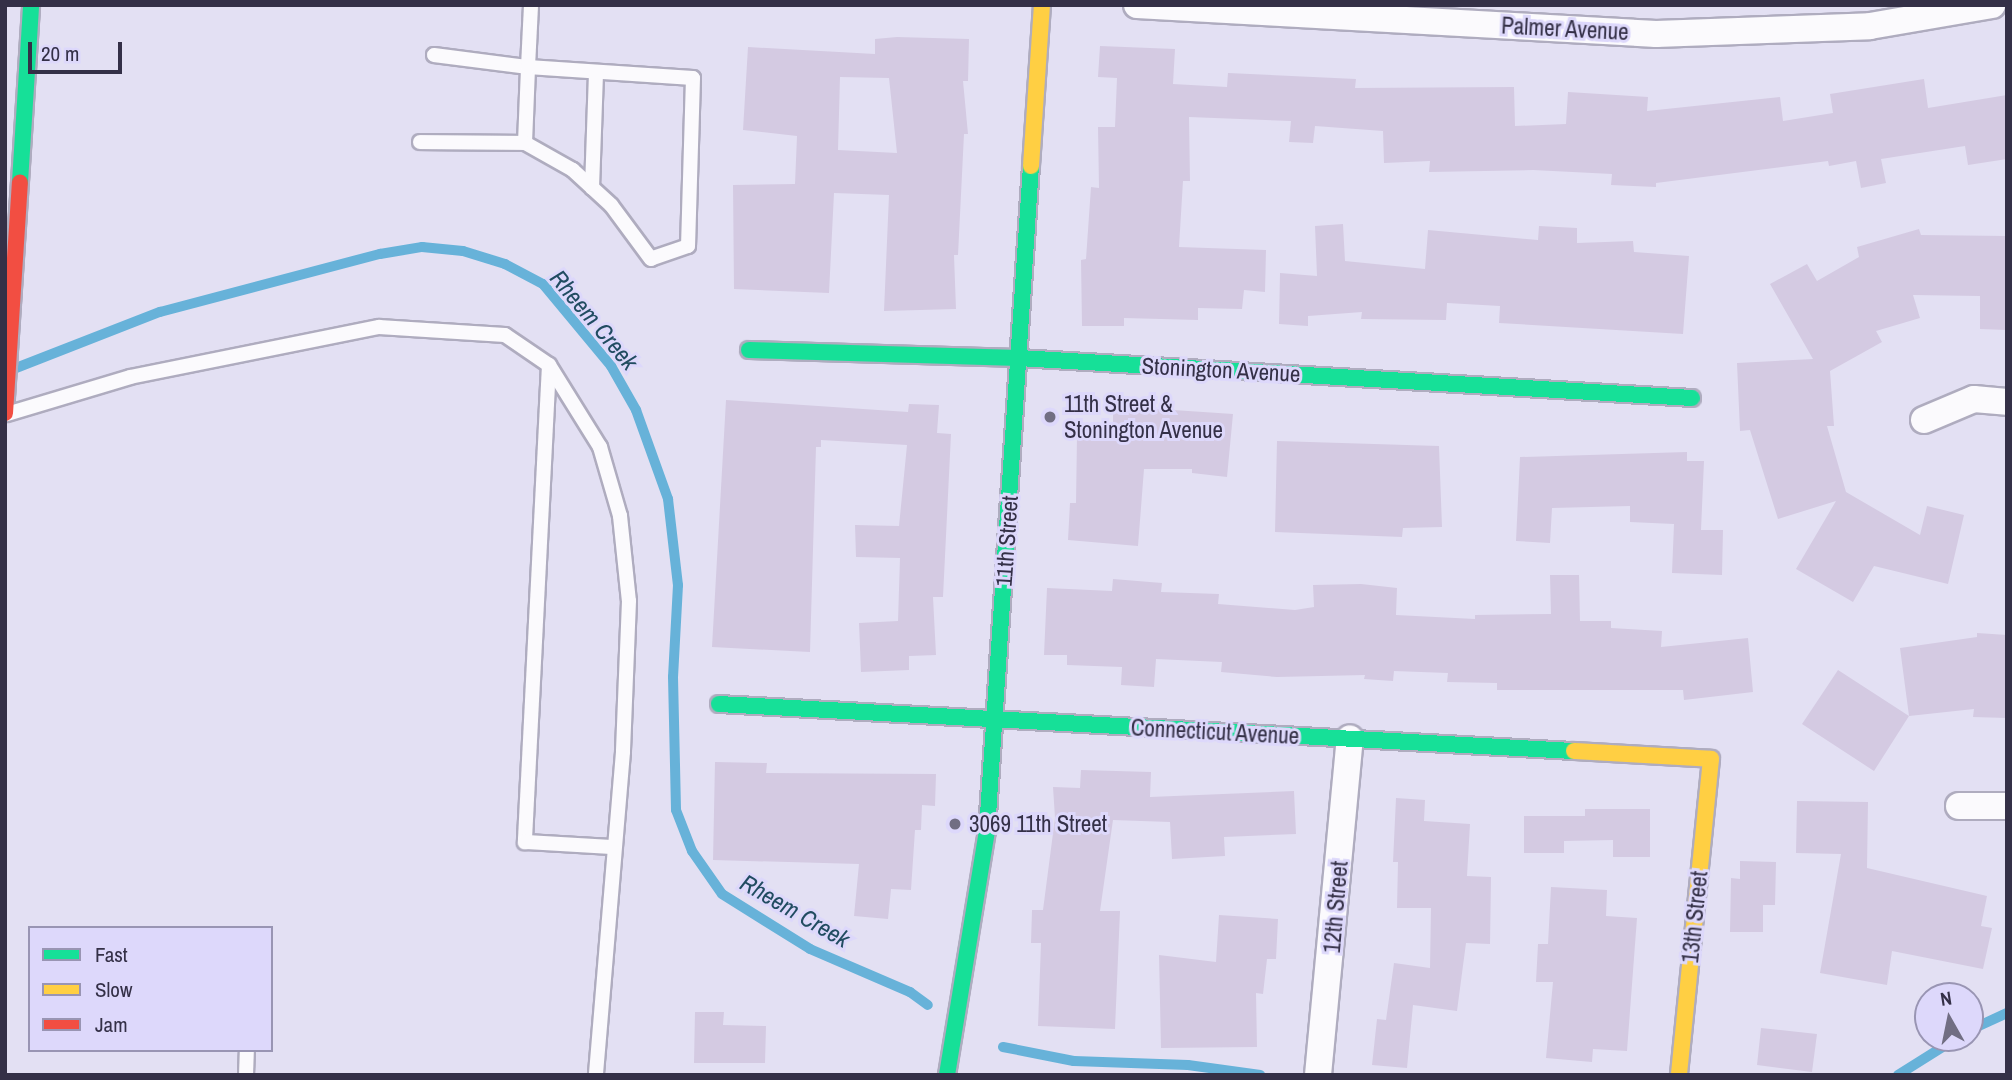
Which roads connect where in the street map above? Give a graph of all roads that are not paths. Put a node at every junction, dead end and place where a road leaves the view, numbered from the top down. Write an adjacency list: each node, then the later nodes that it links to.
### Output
1 (31, 5): 15 (street)
2 (531, 5): 7 (lane)
3 (1042, 5): 13 (street, 11th Street)
4 (1137, 5): 5 (street, Palmer Avenue)
5 (1992, 5)
6 (434, 55): 7 (lane)
7 (528, 67): 8 (lane); 10 (lane)
8 (596, 72): 11 (lane); 11 (lane)
9 (420, 142): 10 (lane)
10 (524, 143): 11 (lane)
11 (592, 188)
12 (749, 350): 13 (street, Stonington Avenue)
13 (1019, 358): 16 (street, Stonington Avenue); 21 (street, 11th Street)
14 (549, 365): 18 (lane); 26 (lane); 26 (lane)
15 (6, 396): 18 (street)
16 (1692, 398)
17 (2007, 402): 19 (street)
18 (5, 414)
19 (1924, 420)
20 (719, 704): 21 (street, Connecticut Avenue)
21 (995, 720): 22 (street, Connecticut Avenue); 30 (street, 11th Street)
22 (1350, 739): 23 (street, Connecticut Avenue); 31 (street, 12th Street)
23 (1711, 760): 32 (street, 13th Street)
24 (1959, 806): 25 (street)
25 (2007, 806)
26 (613, 847): 29 (lane)
27 (247, 1052): 28 (lane)
28 (246, 1075)
29 (596, 1075)
30 (947, 1075)
31 (1318, 1075)
32 (1679, 1075)

